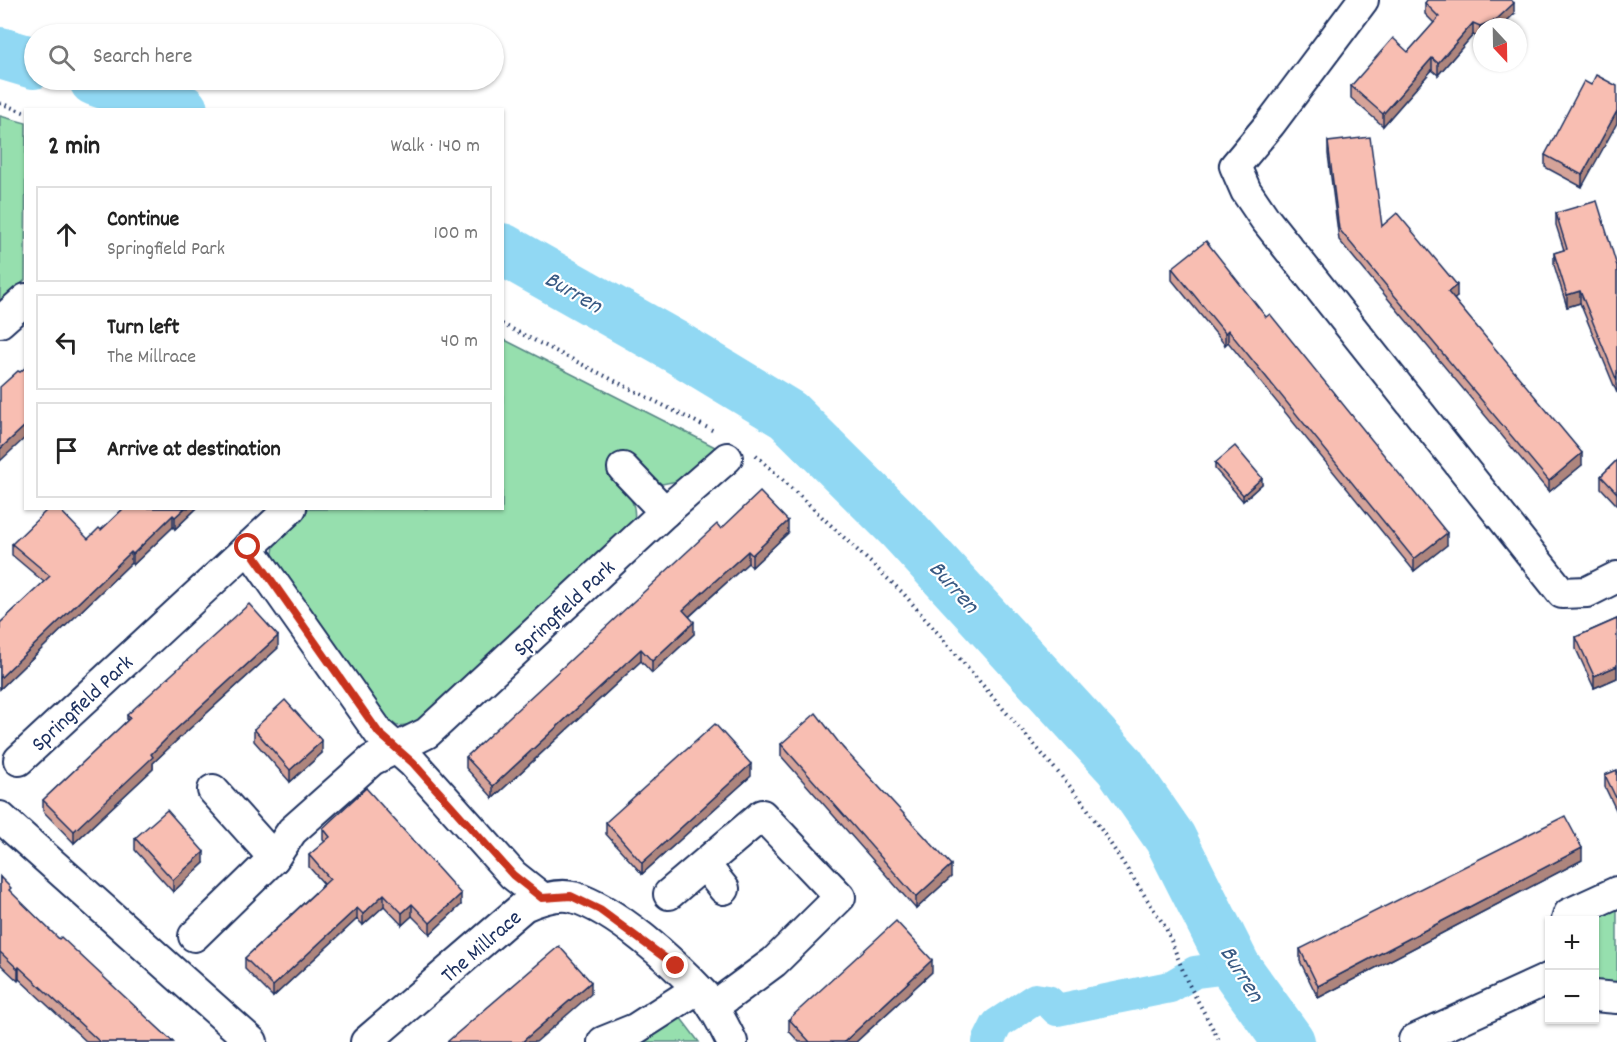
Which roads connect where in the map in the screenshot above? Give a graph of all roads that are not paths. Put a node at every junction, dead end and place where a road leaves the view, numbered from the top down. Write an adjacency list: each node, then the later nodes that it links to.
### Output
1 (1363, 0): 9 (street)
2 (24, 301): 3 (street)
3 (0, 322)
4 (734, 449): 7 (street, Springfield Park)
5 (623, 468): 7 (street)
6 (289, 510): 8 (street, Springfield Park)
7 (665, 512): 10 (street, Springfield Park)
8 (248, 547): 10 (street); 11 (street, Springfield Park)
9 (1617, 577)
10 (396, 750): 14 (street, Springfield Park); 19 (street)
11 (19, 760)
12 (213, 790): 14 (street)
13 (0, 817): 27 (street)
14 (274, 858): 21 (street, Springfield Park)
15 (705, 865): 16 (street); 18 (street); 24 (street)
16 (724, 889)
17 (1617, 892): 20 (street)
18 (669, 894)
19 (542, 898): 24 (street, The Millrace); 28 (street, The Millrace)
20 (1568, 916)
21 (194, 936)
22 (1545, 980): 26 (street)
23 (1599, 996): 25 (street)
24 (705, 998): 29 (street); 30 (street, The Millrace)
25 (1617, 998)
26 (1414, 1040)
27 (252, 1042)
28 (366, 1042)
29 (603, 1042)
30 (732, 1042)

